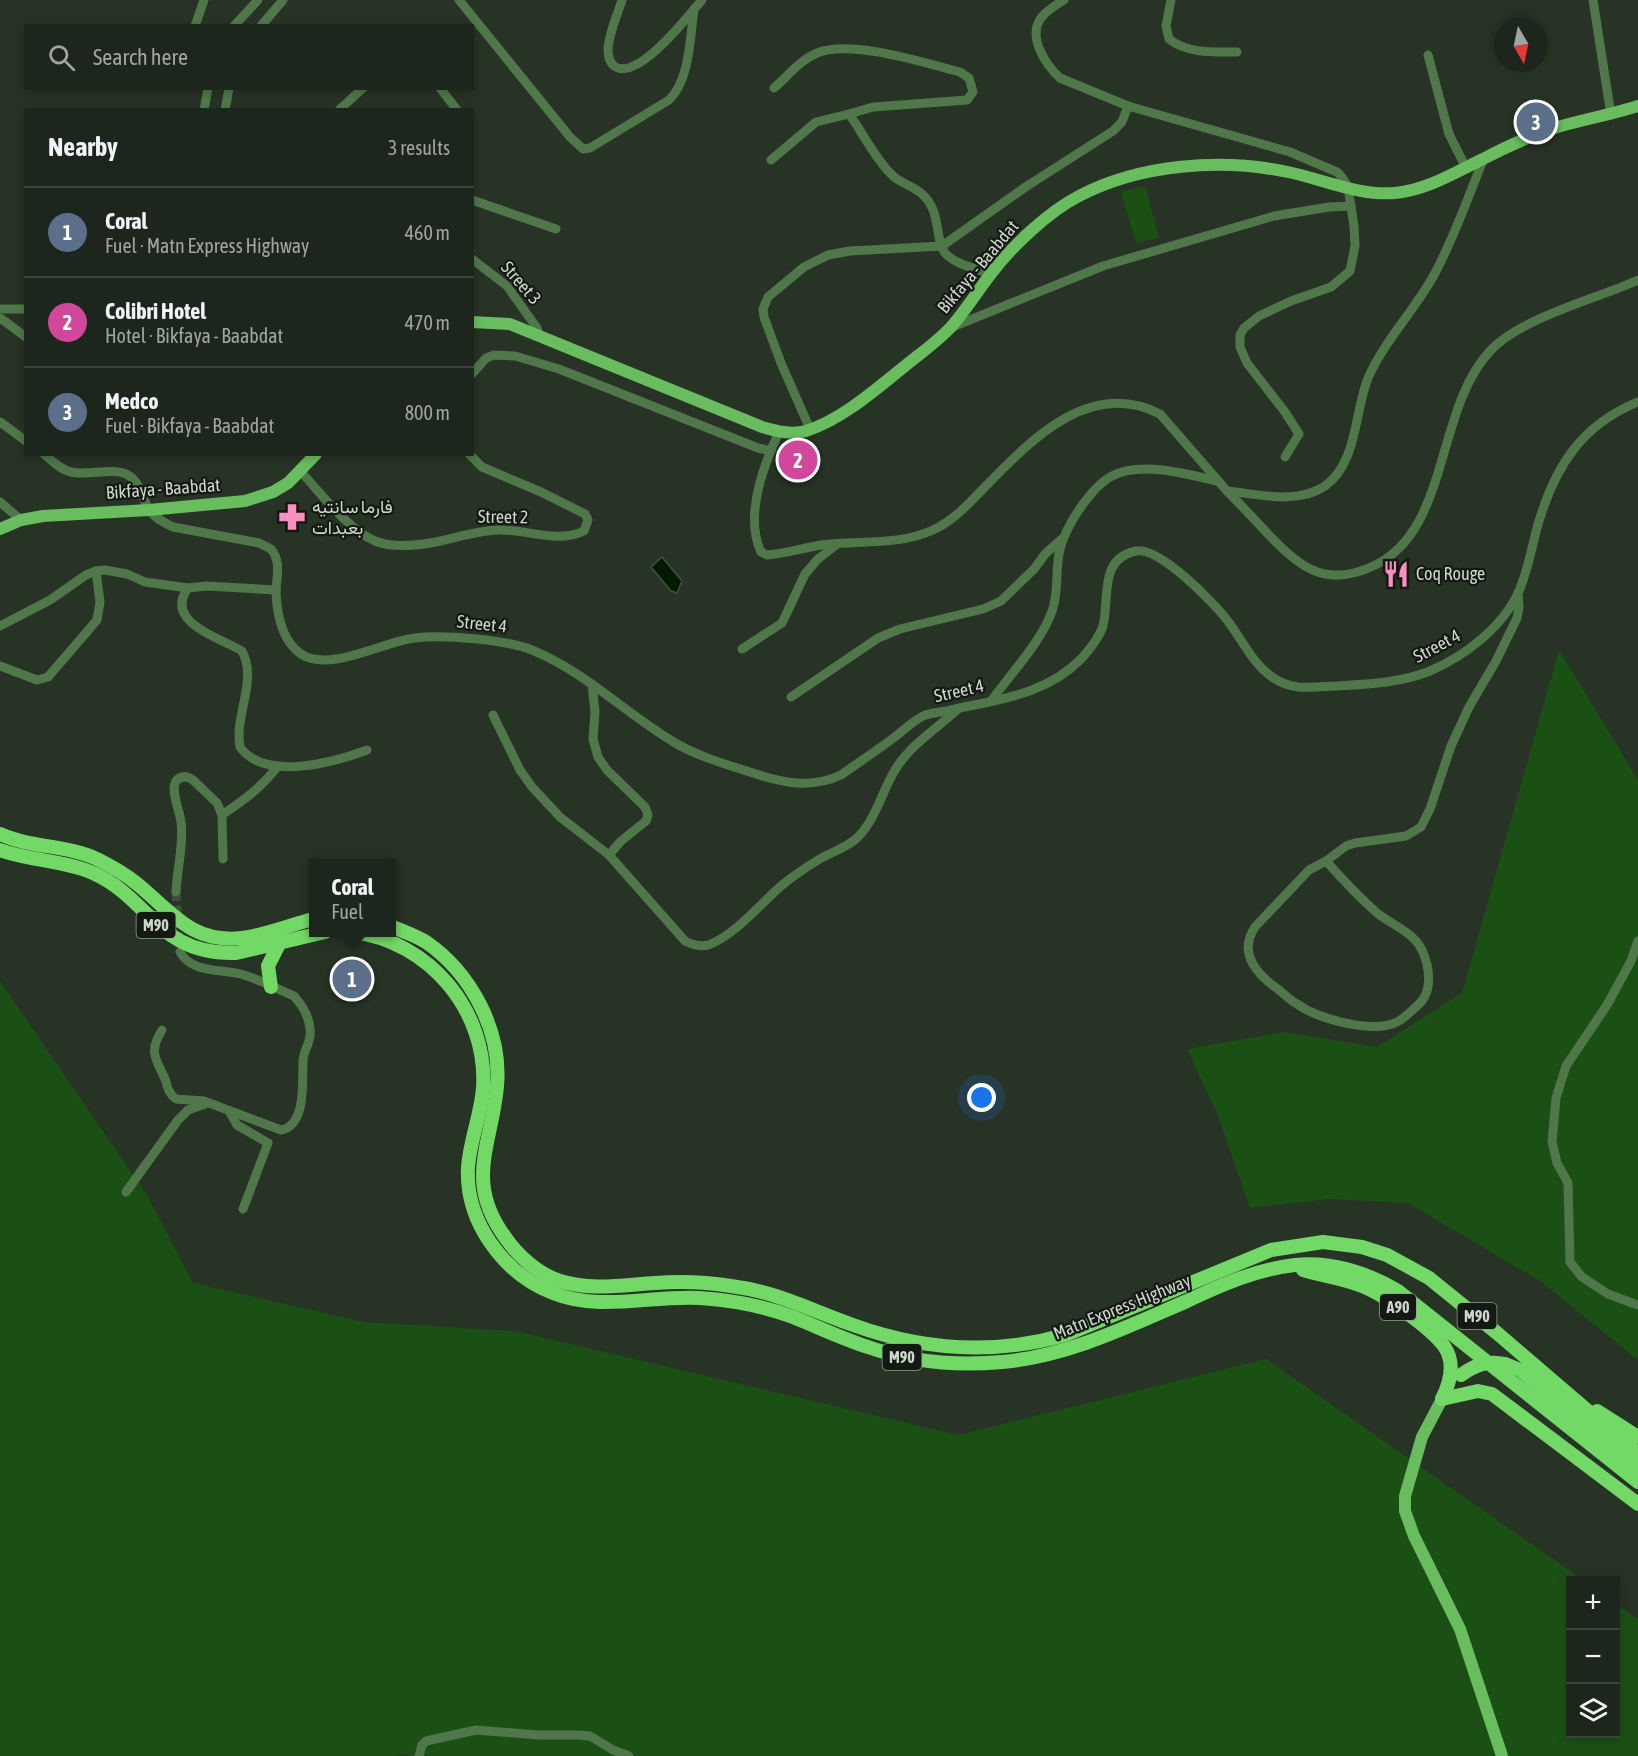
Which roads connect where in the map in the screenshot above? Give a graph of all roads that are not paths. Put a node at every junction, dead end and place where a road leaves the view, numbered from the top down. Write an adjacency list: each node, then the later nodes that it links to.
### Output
1 (204, 0): 11 (street)
2 (258, 0): 12 (street)
3 (283, 0): 13 (street)
4 (459, 0): 10 (street)
5 (622, 0): 10 (street)
6 (702, 0): 10 (street)
7 (1064, 0): 21 (street)
8 (1171, 0): 14 (street)
9 (1593, 0): 28 (street)
10 (694, 9)
11 (196, 24)
12 (236, 24)
13 (263, 24)
14 (1237, 52)
15 (1428, 55): 31 (street)
16 (774, 88): 27 (street)
17 (206, 90): 23 (street)
18 (229, 90): 24 (street)
19 (361, 90): 25 (street)
20 (442, 90): 26 (street)
21 (1128, 106): 32 (street); 36 (street)
22 (1638, 106): 28 (main road, Bikfaya - Baabdat)
23 (204, 108)
24 (225, 108)
25 (341, 108)
26 (455, 108)
27 (849, 114): 30 (street); 36 (street)
28 (1611, 115): 29 (main road, Bikfaya - Baabdat)
29 (1484, 158): 31 (main road, Bikfaya - Baabdat); 60 (street)
30 (771, 160)
31 (1466, 168): 32 (main road, Bikfaya - Baabdat)
32 (1348, 187): 34 (street); 38 (main road, Bikfaya - Baabdat)
33 (474, 201): 35 (street)
34 (1350, 206): 44 (street); 57 (street)
35 (555, 230)
36 (942, 246): 38 (street); 50 (street)
37 (474, 261): 45 (street, Street 3)
38 (991, 274): 44 (main road, Bikfaya - Baabdat)
39 (1638, 280): 60 (street)
40 (0, 309): 41 (street)
41 (24, 309)
42 (0, 318): 46 (street)
43 (474, 322): 45 (main road, Bikfaya - Baabdat)
44 (950, 328): 50 (main road, Bikfaya - Baabdat)
45 (539, 335): 51 (main road, Bikfaya - Baabdat)
46 (24, 336)
47 (474, 372): 53 (street)
48 (1638, 402): 70 (street, Street 4)
49 (0, 422): 52 (street)
50 (810, 429): 51 (main road, Bikfaya - Baabdat)
51 (779, 432): 53 (street)
52 (24, 440)
53 (771, 451): 66 (street)
54 (46, 456): 62 (street)
55 (314, 456): 58 (main road, Bikfaya - Baabdat)
56 (471, 456): 58 (street, Street 2)
57 (1285, 456)
58 (301, 472): 62 (main road, Bikfaya - Baabdat)
59 (1216, 481): 60 (street); 65 (street); 66 (street)
60 (1227, 491)
61 (0, 502): 63 (street)
62 (149, 510): 63 (main road, Bikfaya - Baabdat); 69 (street, Street 4)
63 (21, 520): 64 (main road, Bikfaya - Baabdat)
64 (0, 529)
65 (1064, 537): 75 (street); 76 (street)
66 (837, 545): 72 (street)
67 (96, 572): 68 (street); 71 (street); 73 (street)
68 (188, 588): 69 (street); 80 (street)
69 (276, 590): 74 (street, Street 4)
70 (1518, 593): 76 (street, Street 4); 86 (street)
71 (0, 626)
72 (742, 649)
73 (0, 666)
74 (592, 684): 77 (street, Street 4); 84 (street)
75 (791, 697)
76 (992, 700): 77 (street, Street 4)
77 (959, 709): 84 (street)
78 (493, 715): 84 (street)
79 (367, 750): 80 (street)
80 (278, 766): 81 (street)
81 (222, 815): 85 (street); 87 (street)
82 (0, 834): 88 (highway, M90)
83 (0, 850): 93 (highway, M90)
84 (609, 855)
85 (223, 859)
86 (1326, 861): 86 (street)
87 (176, 892)
88 (309, 920)
89 (396, 928): 105 (highway, Matn Express Highway / M90)
90 (309, 935): 93 (highway, M90)
91 (374, 937): 101 (highway, Matn Express Highway / M90)
92 (1638, 941): 102 (street)
93 (279, 944): 95 (highway)
94 (180, 952): 95 (street)
95 (271, 987): 98 (street)
96 (162, 1030): 97 (street)
97 (209, 1103): 98 (street); 99 (street)
98 (229, 1111): 100 (street)
99 (126, 1192)
100 (243, 1209)
101 (1290, 1266): 103 (highway, A90); 109 (highway, Matn Express Highway / M90)
102 (1638, 1305)
103 (1456, 1379): 104 (highway); 108 (highway, bridge)
104 (1442, 1399): 110 (highway); 113 (main road)
105 (1582, 1404): 106 (highway); 107 (highway, Matn Express Highway / M90)
106 (1638, 1437)
107 (1638, 1454)
108 (1638, 1469)
109 (1638, 1482)
110 (1638, 1504)
111 (419, 1756): 112 (street)
112 (629, 1756)
113 (1502, 1756)

